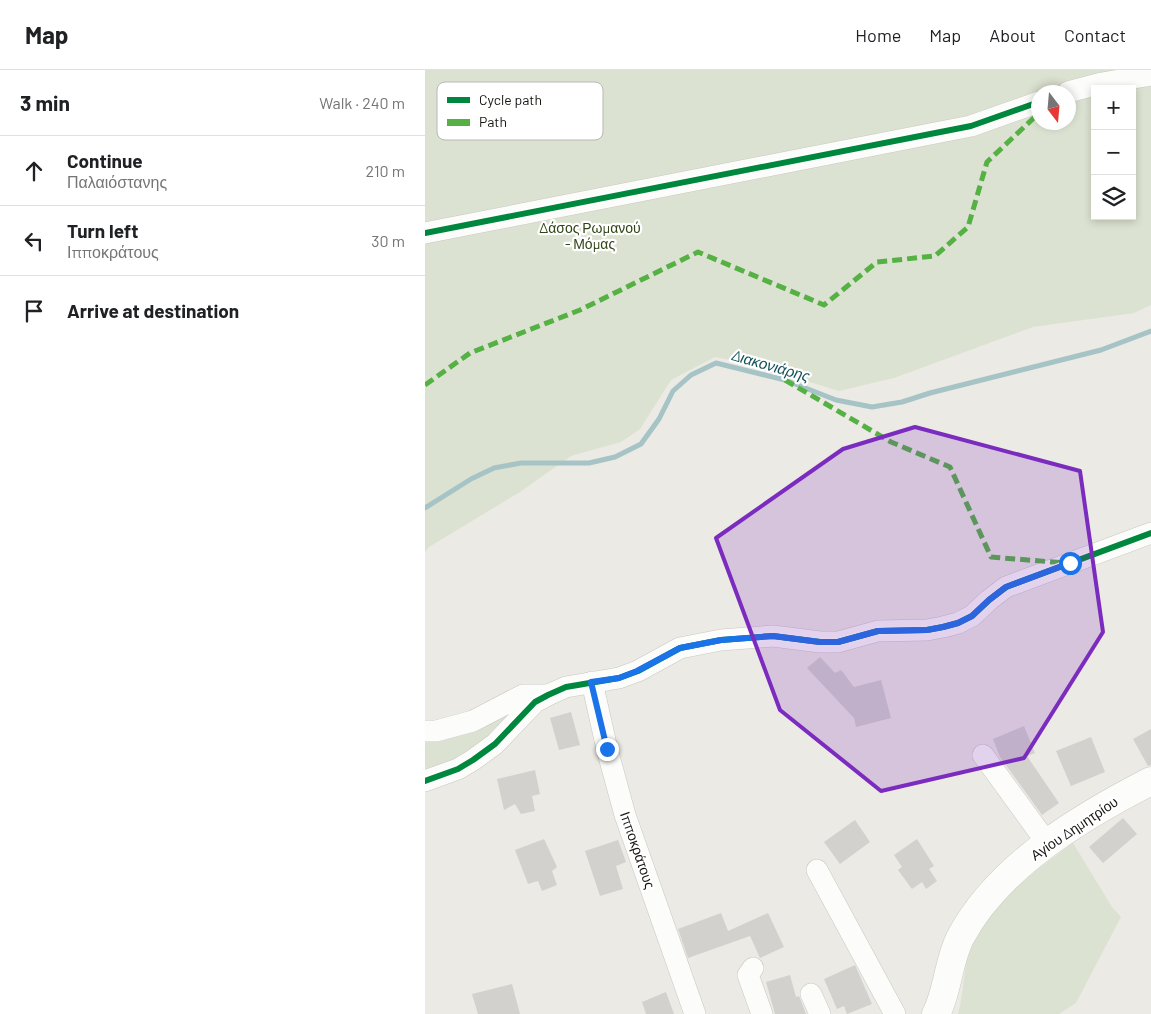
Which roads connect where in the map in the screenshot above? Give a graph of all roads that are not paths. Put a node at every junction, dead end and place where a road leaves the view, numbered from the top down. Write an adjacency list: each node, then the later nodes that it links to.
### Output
1 (1151, 74): 2 (street)
2 (1076, 90)
3 (1031, 105): 4 (street)
4 (425, 233)
5 (1151, 533): 6 (street)
6 (591, 682): 7 (street); 16 (street, Ιπποκράτους)
7 (548, 694): 8 (street); 10 (street)
8 (425, 731)
9 (983, 755): 12 (street)
10 (425, 781)
11 (1151, 781): 12 (main road, Αγίου Δημητρίου)
12 (1047, 844): 20 (main road, Αγίου Δημητρίου)
13 (817, 870): 19 (street)
14 (753, 968): 17 (street)
15 (811, 994): 18 (street)
16 (695, 1014)
17 (761, 1014)
18 (820, 1014)
19 (895, 1014)
20 (937, 1014)

